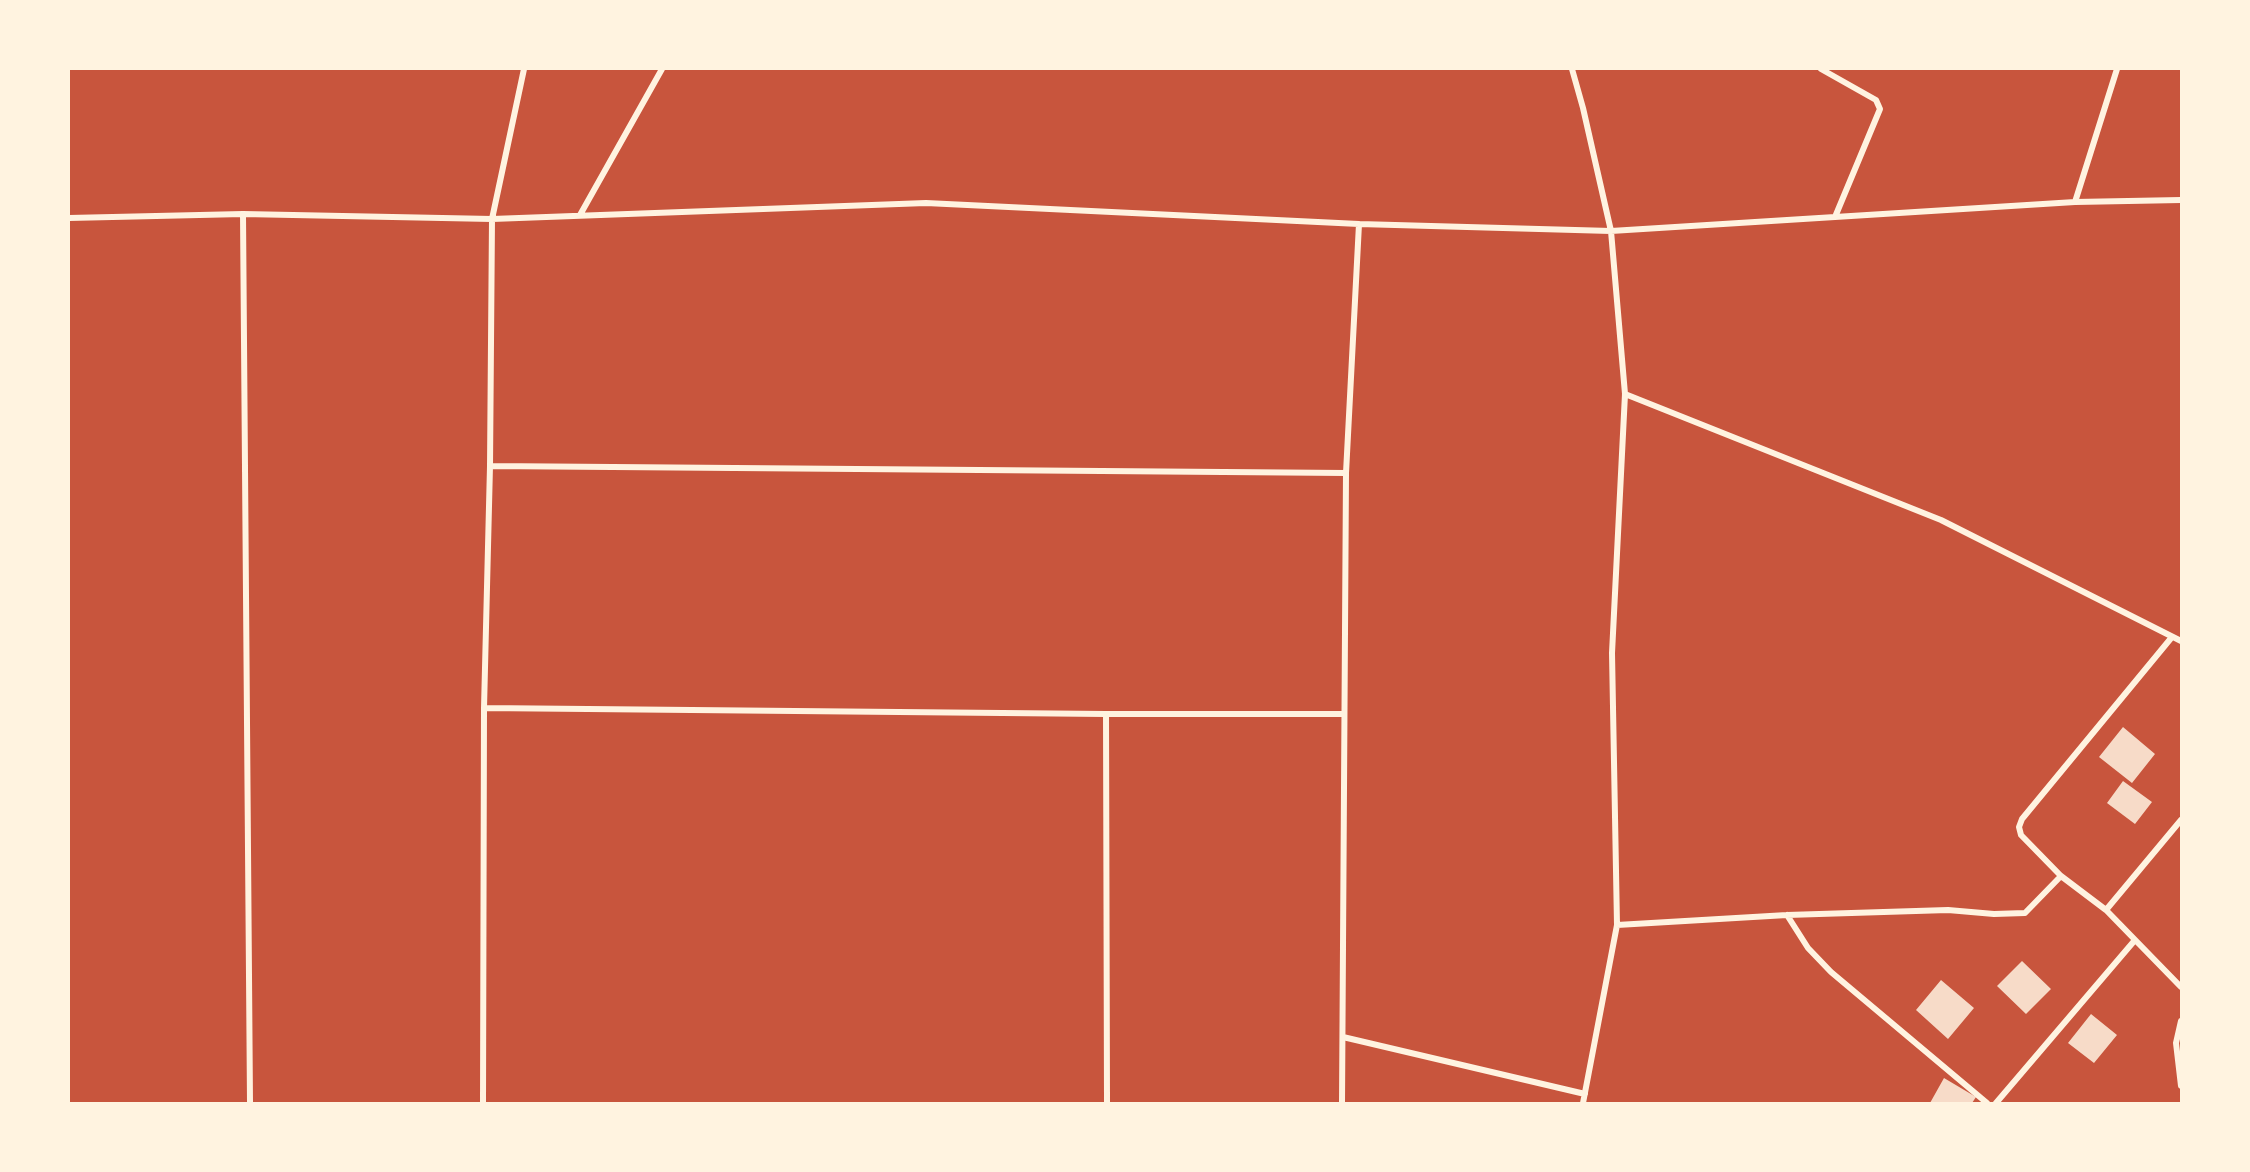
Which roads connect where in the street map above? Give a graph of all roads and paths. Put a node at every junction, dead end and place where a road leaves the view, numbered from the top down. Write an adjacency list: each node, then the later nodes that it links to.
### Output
1 (524, 69): 12 (street)
2 (662, 69): 9 (street)
3 (1572, 69): 14 (street)
4 (1821, 69): 10 (street)
5 (2117, 69): 7 (street)
6 (2181, 200): 7 (street)
7 (2075, 202): 10 (street)
8 (243, 213): 11 (street); 12 (street); 34 (street)
9 (580, 216): 12 (street); 13 (street)
10 (1835, 217): 14 (street)
11 (69, 218)
12 (492, 219): 16 (street)
13 (1359, 224): 14 (street); 17 (street)
14 (1611, 231): 15 (street)
15 (1625, 394): 18 (street); 27 (street)
16 (490, 466): 17 (street); 20 (street)
17 (1346, 473): 22 (street)
18 (2172, 637): 19 (street); 24 (street)
19 (2181, 641)
20 (484, 708): 21 (street); 35 (street)
21 (1106, 714): 22 (street); 36 (street)
22 (1343, 714): 31 (street)
23 (2181, 820): 25 (street)
24 (2061, 876): 25 (street); 26 (street)
25 (2106, 910): 28 (street)
26 (1787, 915): 27 (street); 39 (street)
27 (1617, 925): 33 (street)
28 (2135, 940): 29 (street); 40 (street)
29 (2181, 987)
30 (2181, 1021): 32 (street)
31 (1343, 1037): 33 (street); 37 (street)
32 (2181, 1086)
33 (1585, 1094): 38 (street)
34 (250, 1103)
35 (483, 1103)
36 (1107, 1103)
37 (1342, 1103)
38 (1583, 1103)
39 (1987, 1103)
40 (1996, 1103)

